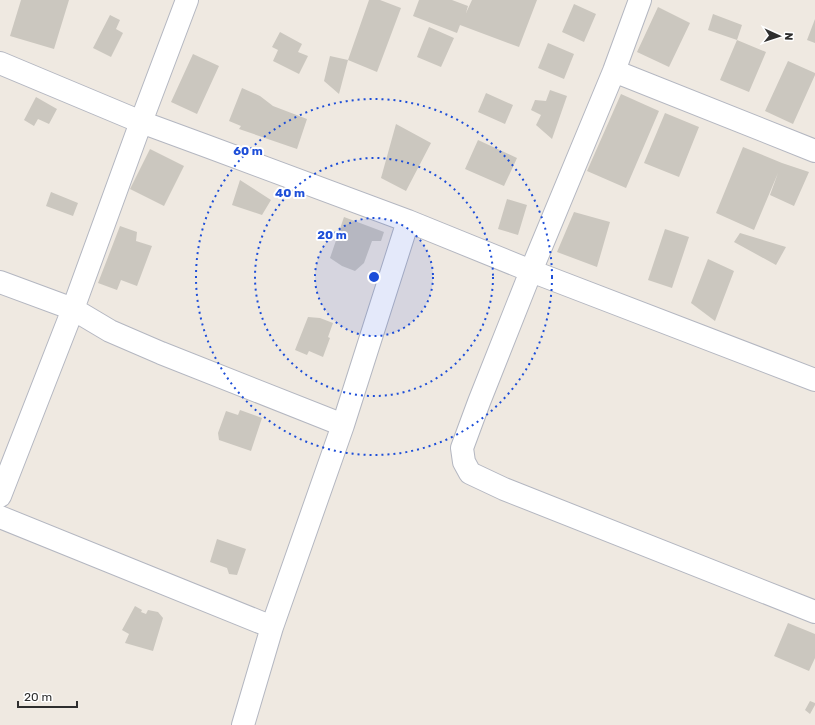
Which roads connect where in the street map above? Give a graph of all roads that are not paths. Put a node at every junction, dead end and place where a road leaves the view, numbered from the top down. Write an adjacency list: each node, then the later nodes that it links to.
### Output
1 (187, 0): 5 (street)
2 (640, 0): 4 (street)
3 (0, 63): 5 (street)
4 (614, 71): 6 (street); 8 (street)
5 (141, 122): 7 (street); 10 (street)
6 (815, 150)
7 (408, 221): 8 (street); 12 (street)
8 (531, 271): 11 (street); 15 (street)
9 (0, 282): 10 (street)
10 (73, 310): 12 (street); 13 (street)
11 (815, 380)
12 (343, 425): 16 (street)
13 (0, 496)
14 (0, 516): 16 (street)
15 (815, 612)
16 (272, 627): 17 (street)
17 (243, 725)

